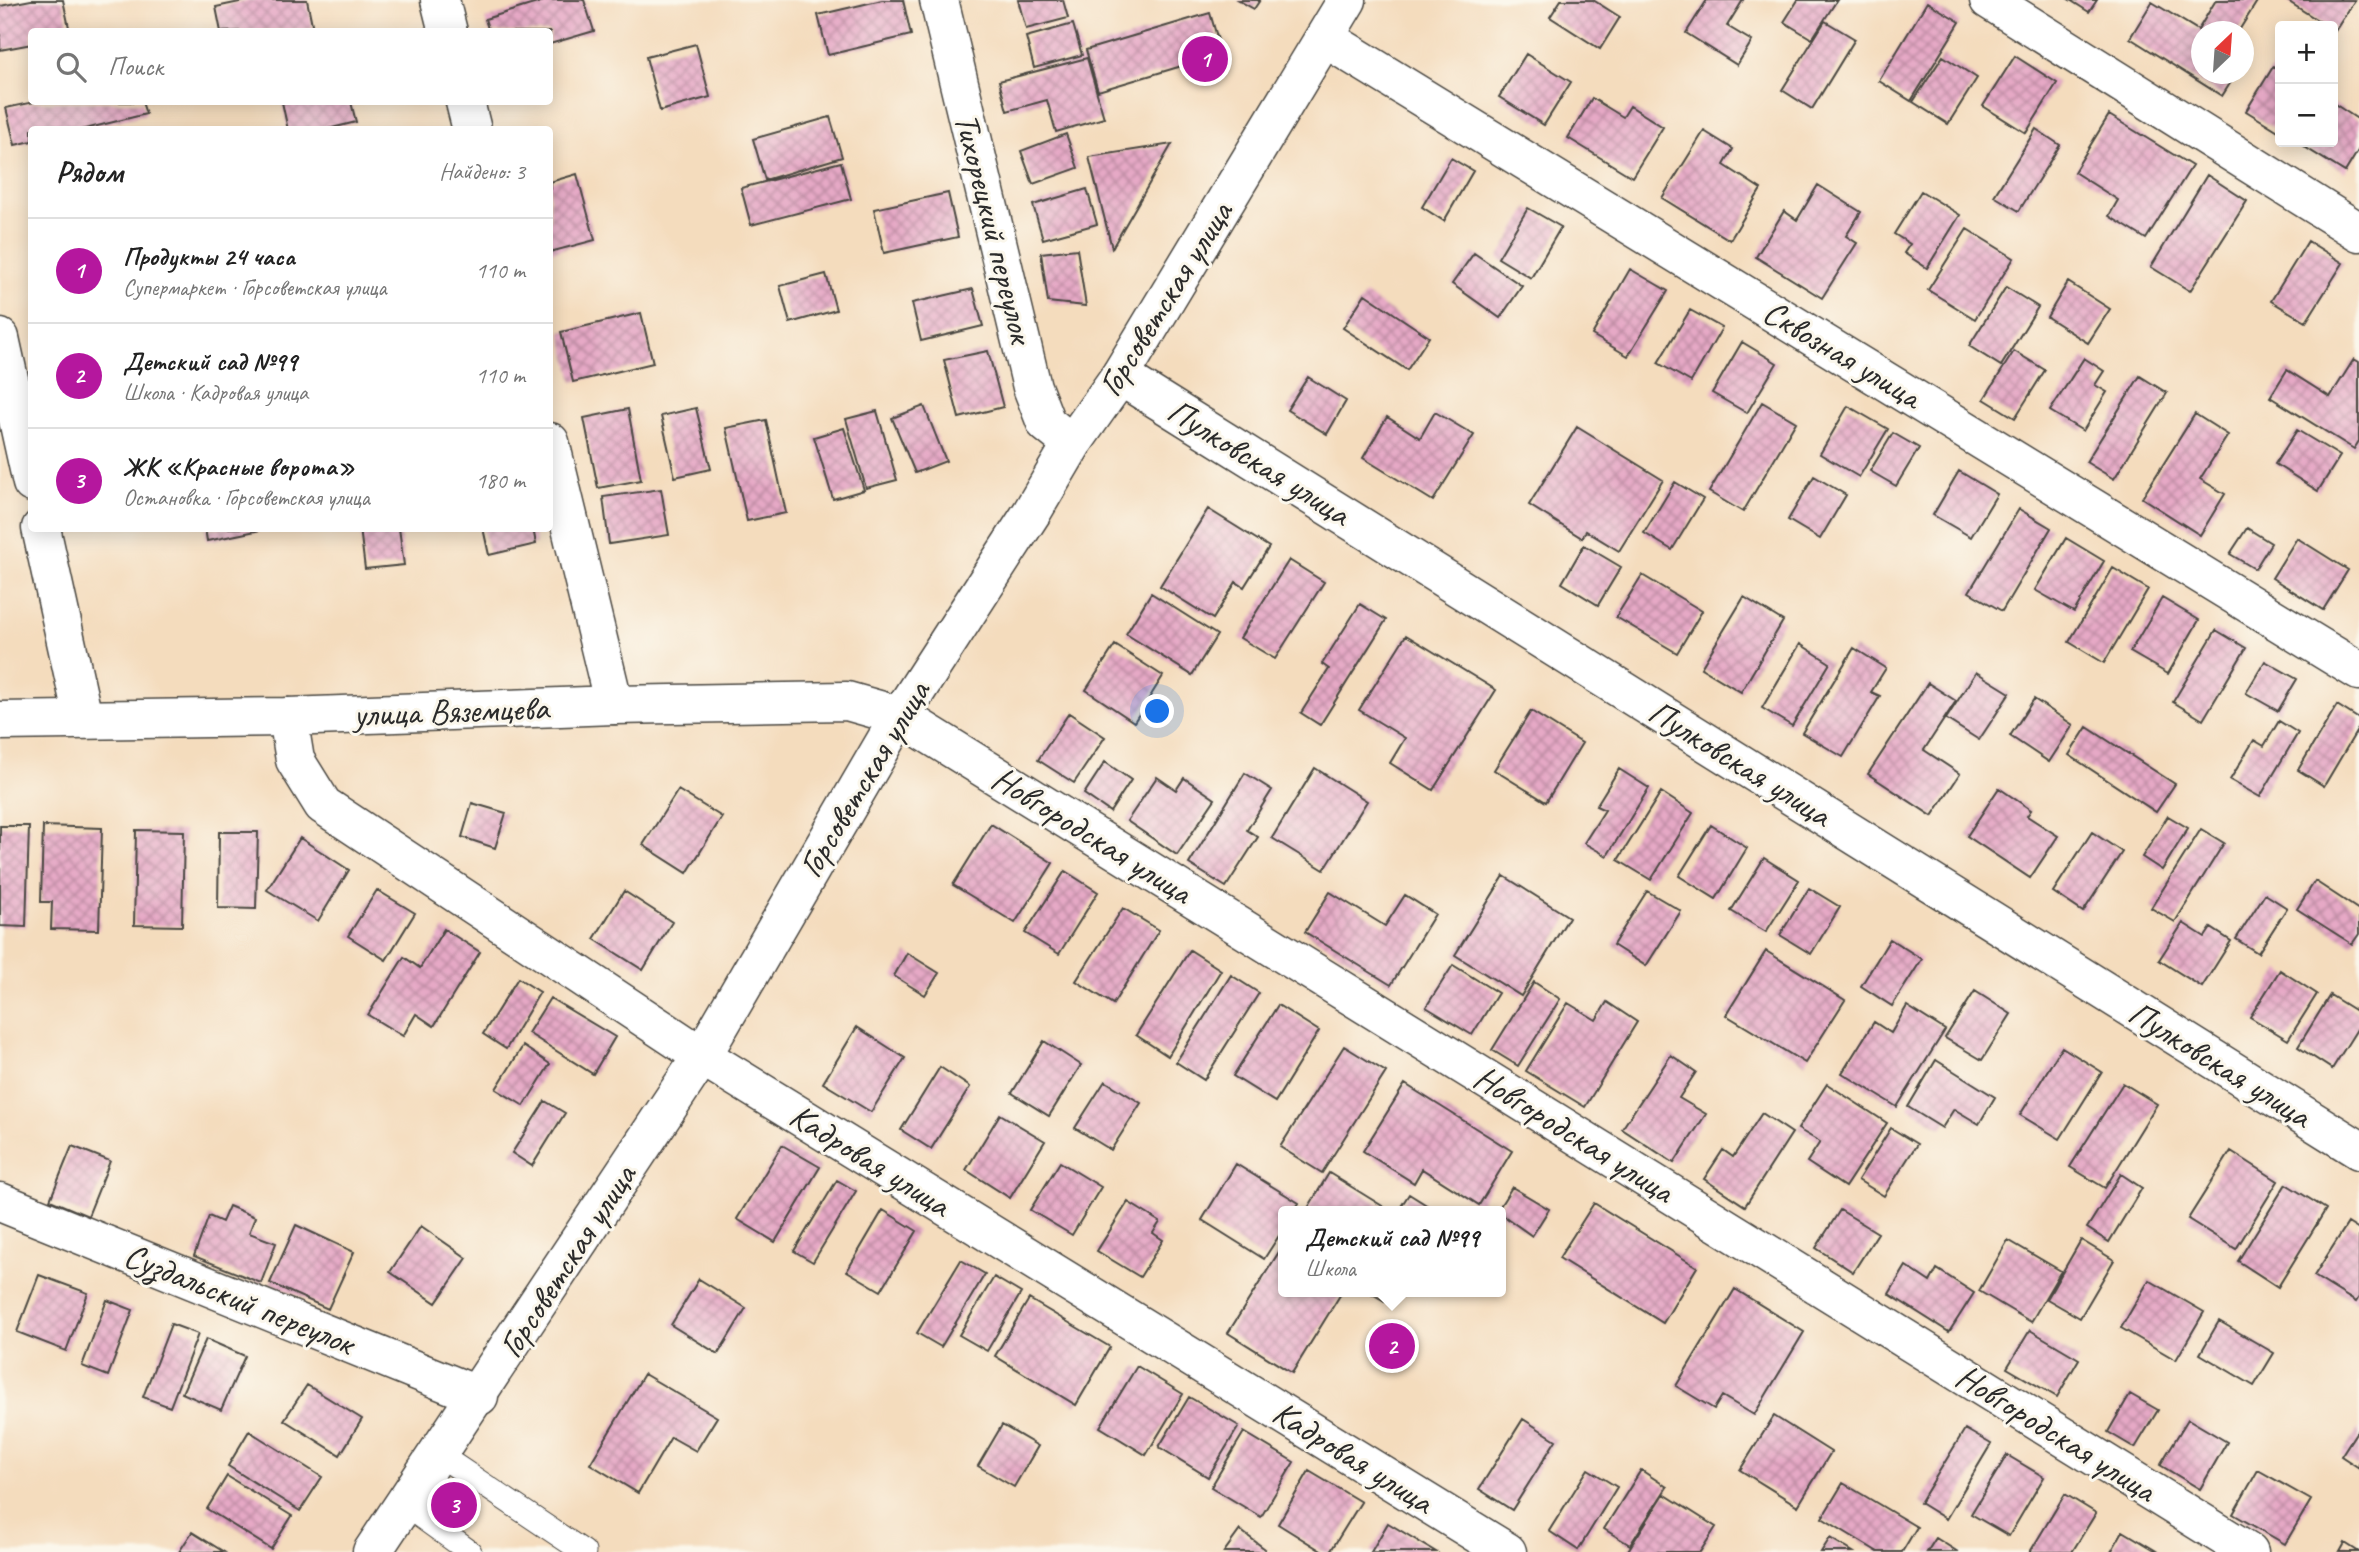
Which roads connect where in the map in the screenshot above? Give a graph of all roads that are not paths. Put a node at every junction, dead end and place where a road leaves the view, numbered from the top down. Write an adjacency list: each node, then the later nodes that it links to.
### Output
1 (440, 0): 5 (street)
2 (939, 0): 12 (street, Тихорецкий переулок)
3 (1347, 0): 6 (street, Горсоветская улица)
4 (1989, 0): 9 (street)
5 (447, 28)
6 (1325, 38): 11 (street, Горсоветская улица); 16 (street, Сквозная улица)
7 (466, 105): 8 (street)
8 (471, 126)
9 (2359, 232)
10 (0, 338): 14 (street)
11 (1120, 376): 12 (street, Горсоветская улица); 23 (street, Пулковская улица)
12 (1072, 444): 18 (street, Горсоветская улица)
13 (553, 454): 17 (street)
14 (28, 465)
15 (42, 532): 20 (street)
16 (2359, 671)
17 (614, 705): 18 (street, улица Вяземцева); 19 (street, улица Вяземцева)
18 (900, 716): 22 (street, Горсоветская улица); 32 (street, Новгородская улица)
19 (288, 717): 20 (street, улица Вяземцева); 22 (street, Кадровая улица)
20 (83, 718): 21 (street, улица Вяземцева)
21 (0, 721)
22 (702, 1056): 25 (street, Горсоветская улица); 31 (street, Кадровая улица)
23 (2359, 1150)
24 (0, 1202): 25 (street, Суздальский переулок)
25 (479, 1396): 26 (street, Горсоветская улица)
26 (439, 1454): 27 (street, Горсоветская улица); 30 (lane)
27 (405, 1505): 28 (street, Горсоветская улица); 29 (lane)
28 (372, 1552)
29 (470, 1552)
30 (584, 1552)
31 (1507, 1552)
32 (2249, 1552)

